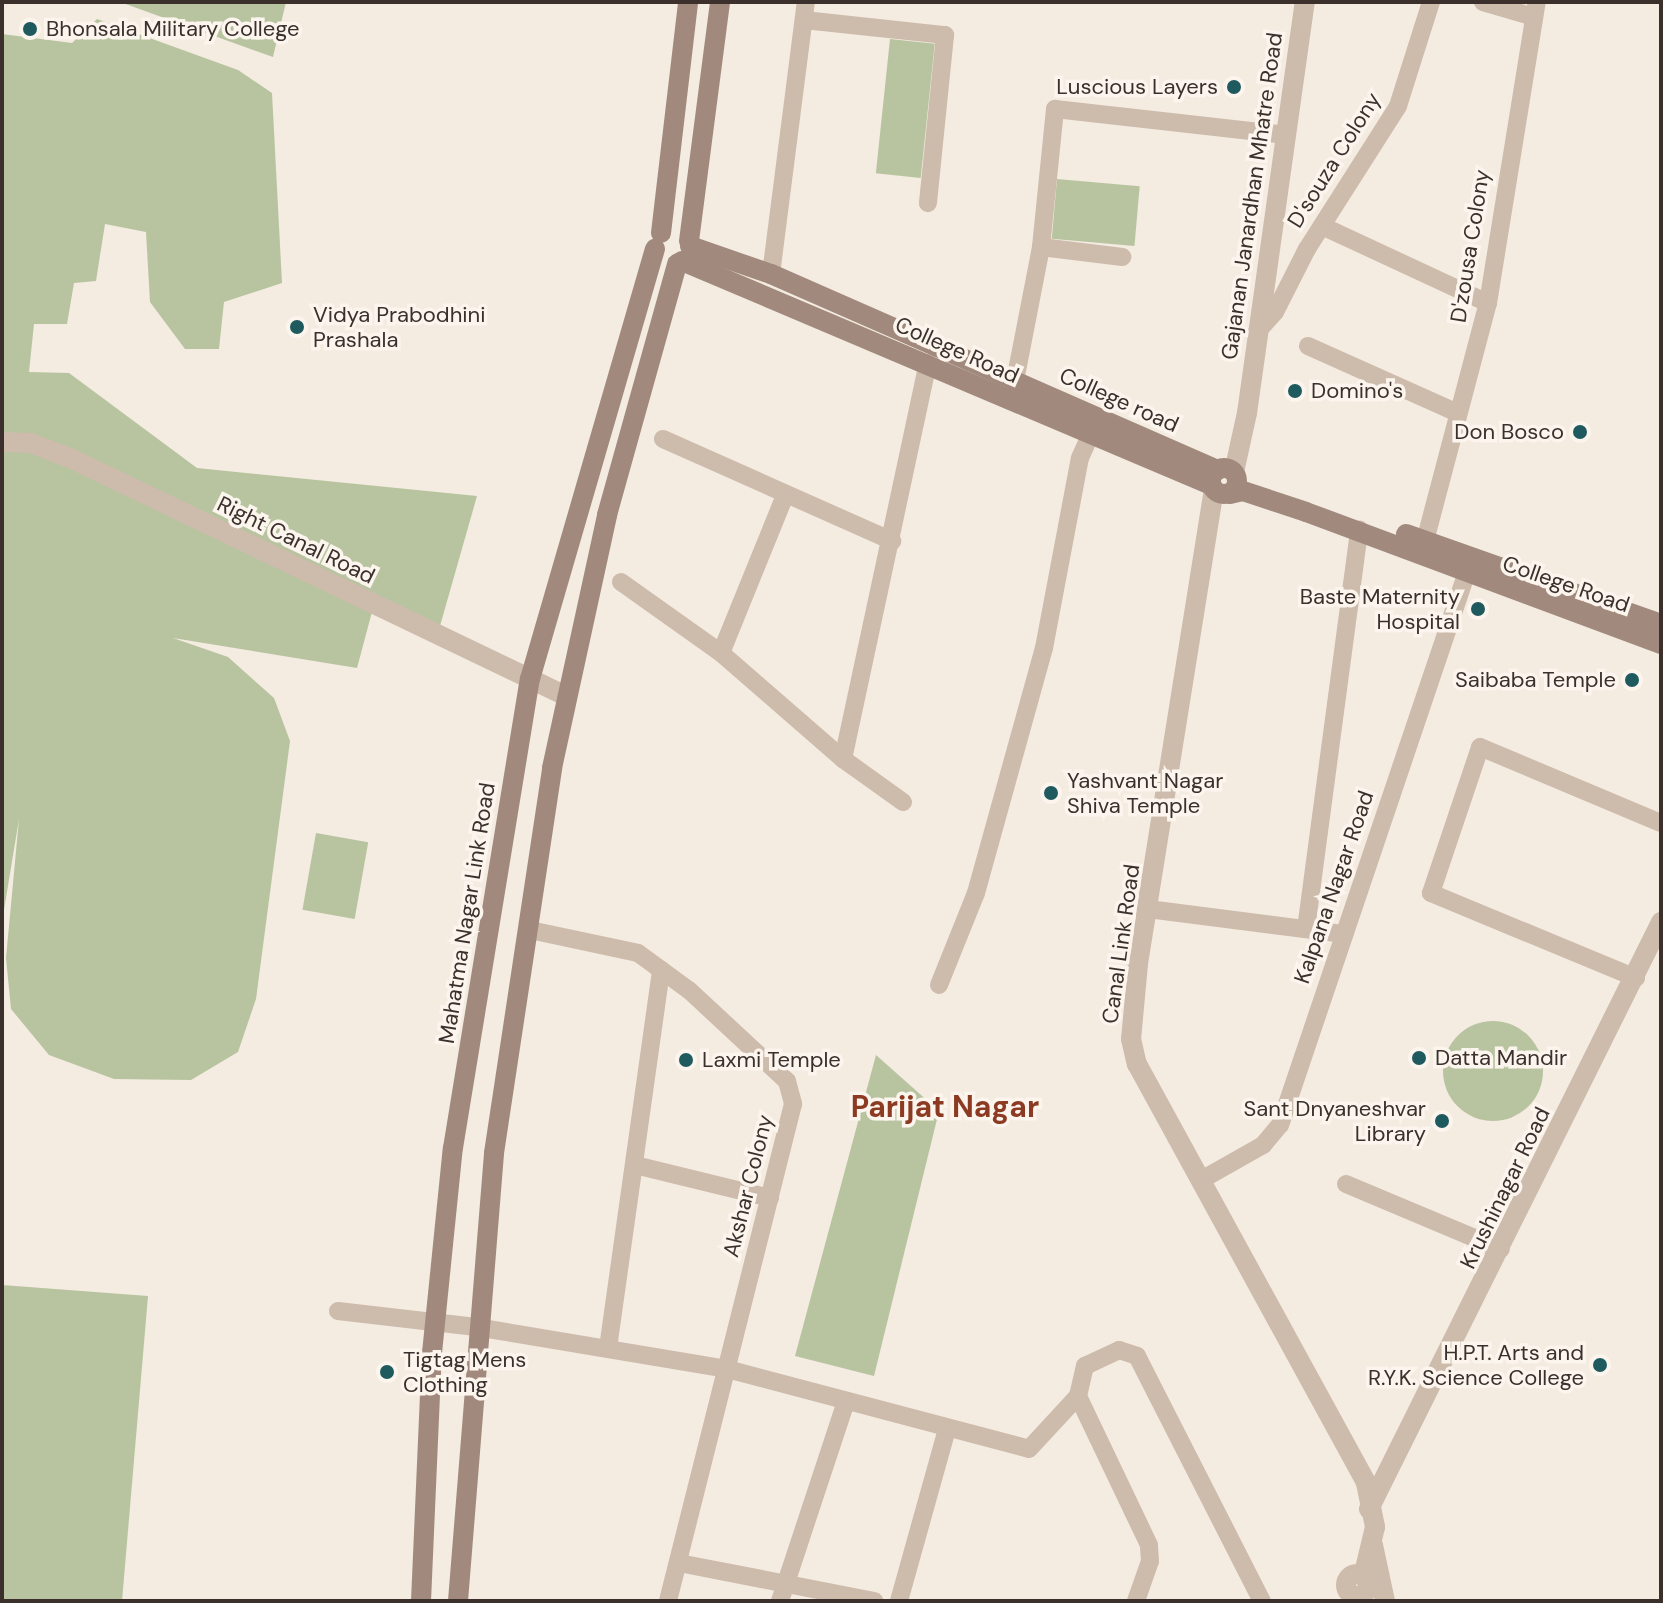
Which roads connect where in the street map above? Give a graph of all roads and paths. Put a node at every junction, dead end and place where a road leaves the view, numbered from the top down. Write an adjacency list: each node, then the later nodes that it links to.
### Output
1 (688, 2): 11 (main road, Mahatma Nagar Link Road)
2 (720, 2): 13 (main road)
3 (1305, 2): 8 (street, Gajanan Janardhan Mhatre Road)
4 (1431, 2): 10 (street, D'souza Colony)
5 (1483, 2): 6 (street)
6 (1535, 9): 16 (street, D'zousa Colony)
7 (805, 11): 9 (street); 15 (street)
8 (1285, 135): 12 (street); 17 (street, Gajanan Janardhan Mhatre Road)
9 (928, 203)
10 (1322, 226): 16 (street); 17 (street, D'souza Colony)
11 (658, 241): 13 (main road); 13 (main road); 35 (main road, Mahatma Nagar Link Road)
12 (1041, 247): 14 (street); 20 (street)
13 (685, 253): 15 (main road, College road); 19 (main road, College Road); 36 (main road)
14 (1122, 257)
15 (771, 274): 20 (main road, College road)
16 (1488, 303): 21 (street, D'zousa Colony)
17 (1256, 333): 25 (street, Gajanan Janardhan Mhatre Road)
18 (1308, 346): 21 (street)
19 (928, 363): 22 (main road, College Road); 28 (street)
20 (1015, 381): 25 (main road, College road)
21 (1458, 413): 29 (street, D'zousa Colony)
22 (1090, 436): 25 (main road, College Road); 47 (street)
23 (663, 439): 26 (street)
24 (2, 442): 35 (street, Right Canal Road)
25 (1224, 481): 27 (main road, College Road); 29 (main road, College road); 40 (street, Canal Link Road)
26 (785, 495): 28 (street); 34 (street)
27 (1359, 530): 30 (main road, College Road); 42 (street)
28 (892, 541): 37 (street)
29 (1425, 541): 32 (main road, College road)
30 (1466, 575): 33 (main road, College Road); 44 (street, Kalpana Nagar Road)
31 (621, 582): 34 (street)
32 (1661, 624)
33 (1661, 644)
34 (721, 653): 37 (street)
35 (530, 679): 36 (street, Right Canal Road); 54 (main road, Mahatma Nagar Link Road)
36 (564, 695): 43 (main road)
37 (843, 759): 38 (street)
38 (903, 802)
39 (1661, 823): 46 (street)
40 (1148, 909): 42 (street); 49 (street, Canal Link Road)
41 (1661, 922): 46 (street, Krushinagar Road)
42 (1306, 929): 44 (street)
43 (530, 930): 45 (street, Akshar Colony); 55 (main road)
44 (1344, 934): 49 (street, Kalpana Nagar Road)
45 (661, 970): 48 (street); 51 (street, Akshar Colony)
46 (1636, 978): 52 (street, Krushinagar Road)
47 (939, 985)
48 (635, 1165): 51 (street); 56 (street)
49 (1203, 1179): 61 (street, Canal Link Road)
50 (1346, 1184): 52 (street)
51 (770, 1198): 57 (street, Akshar Colony)
52 (1501, 1249): 62 (street, Krushinagar Road)
53 (338, 1311): 54 (street)
54 (436, 1321): 55 (street); 68 (main road, Mahatma Nagar Link Road)
55 (476, 1327): 56 (street); 69 (main road)
56 (608, 1348): 57 (street)
57 (727, 1369): 59 (street); 65 (street, Akshar Colony)
58 (1078, 1396): 60 (street); 73 (street); 74 (street)
59 (846, 1402): 60 (street); 66 (street)
60 (947, 1429): 72 (street)
61 (1343, 1444): 63 (street, Canal Link Road); 64 (street, Canal Link Road)
62 (1387, 1473): 63 (street); 64 (street)
63 (1372, 1503): 64 (street, Canal Link Road)
64 (1370, 1532): 67 (street, Canal Link Road); 75 (street, Canal Link Road)
65 (679, 1563): 66 (street); 70 (street, Akshar Colony)
66 (782, 1592): 71 (street)
67 (1356, 1592)
68 (421, 1601)
69 (458, 1601)
70 (668, 1601)
71 (874, 1601)
72 (899, 1601)
73 (1136, 1601)
74 (1262, 1601)
75 (1385, 1601)

